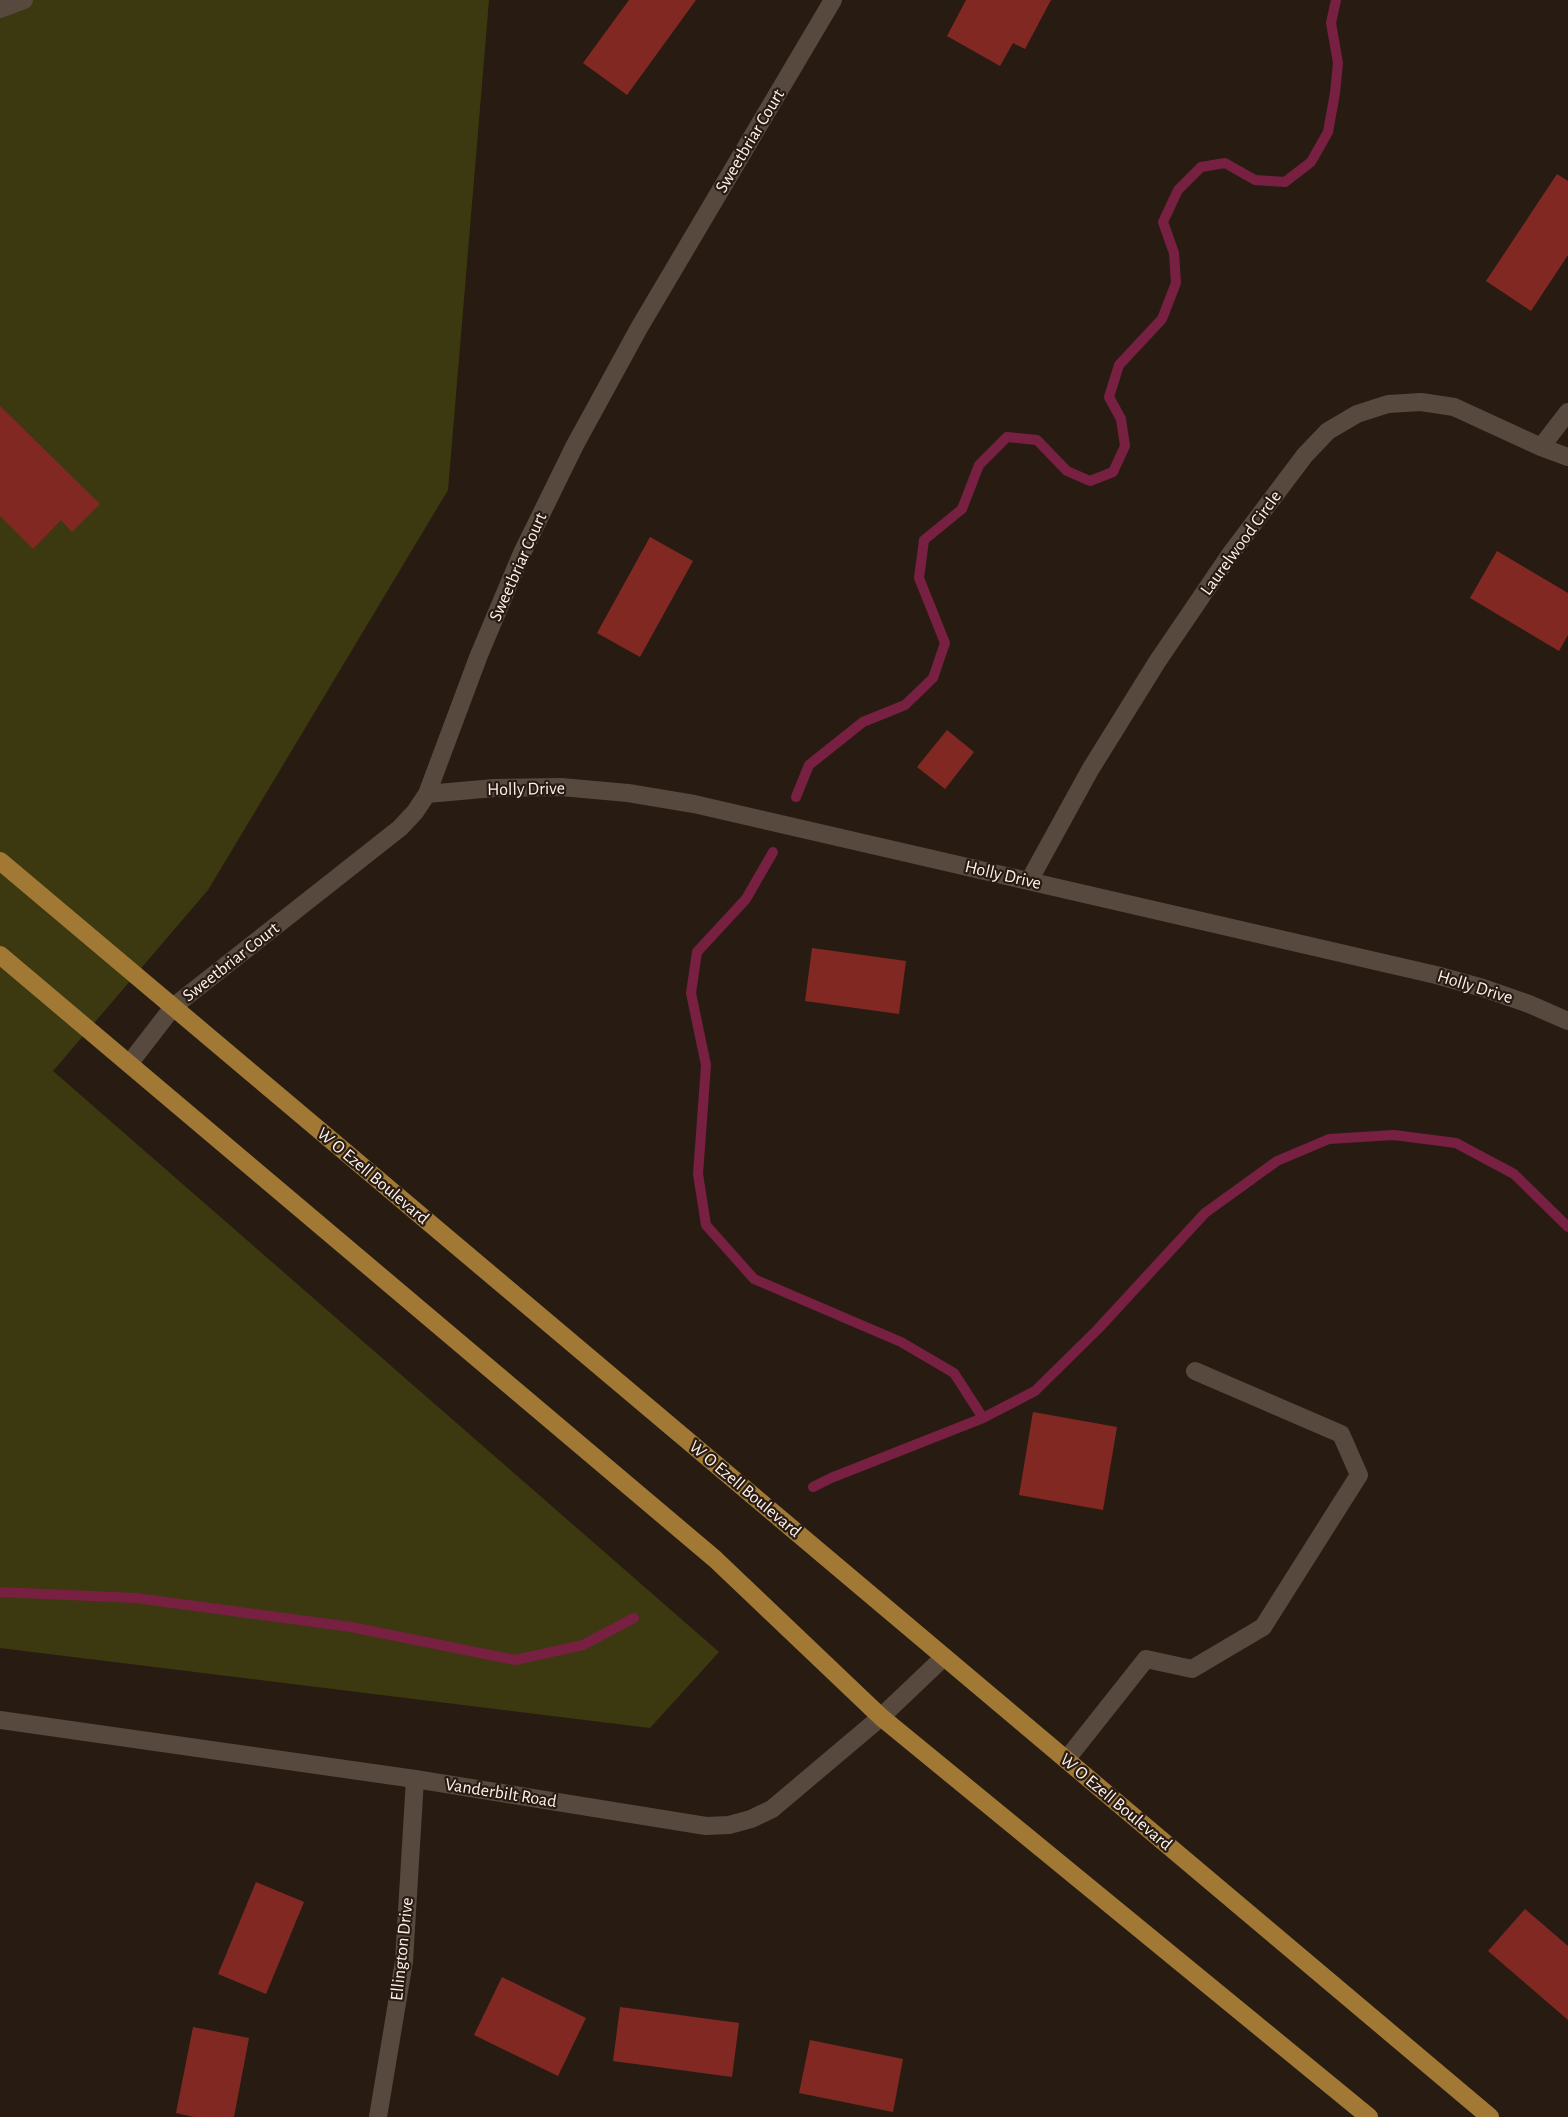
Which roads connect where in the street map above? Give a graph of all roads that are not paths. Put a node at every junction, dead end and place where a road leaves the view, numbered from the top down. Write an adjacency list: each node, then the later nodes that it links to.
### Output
1 (24, 0): 3 (street)
2 (833, 0): 7 (street, Sweetbriar Court)
3 (0, 9)
4 (1568, 411): 5 (street)
5 (1541, 447): 6 (street, Laurelwood Circle); 9 (street, Laurelwood Circle)
6 (1568, 458)
7 (427, 795): 9 (street, Holly Drive); 11 (street, Sweetbriar Court)
8 (0, 861): 11 (main road, W O Ezell Boulevard)
9 (1029, 881): 12 (street, Holly Drive)
10 (0, 955): 13 (main road)
11 (173, 1007): 13 (street, Sweetbriar Court); 15 (main road, W O Ezell Boulevard)
12 (1568, 1021)
13 (129, 1064): 16 (main road)
14 (1195, 1371): 18 (street)
15 (944, 1657): 16 (street, Vanderbilt Road); 18 (main road, W O Ezell Boulevard)
16 (881, 1717): 19 (street, Vanderbilt Road); 21 (main road)
17 (0, 1720): 19 (street, Vanderbilt Road)
18 (1066, 1760): 22 (main road, W O Ezell Boulevard)
19 (415, 1779): 20 (street, Ellington Drive)
20 (378, 2117)
21 (1370, 2117)
22 (1490, 2117)

